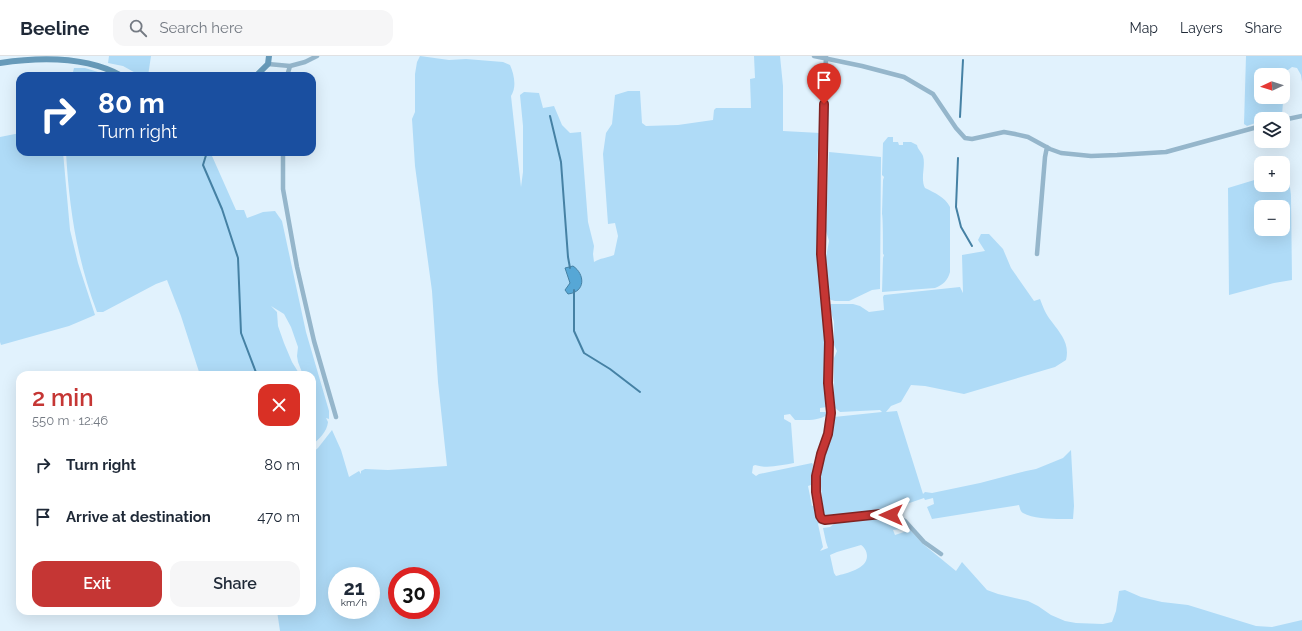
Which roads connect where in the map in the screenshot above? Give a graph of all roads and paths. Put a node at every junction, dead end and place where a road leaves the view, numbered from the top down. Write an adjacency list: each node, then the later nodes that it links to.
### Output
1 (268, 56): 6 (street)
2 (317, 56): 7 (street)
3 (814, 56): 4 (street)
4 (826, 57): 14 (street); 18 (street)
5 (0, 63): 8 (street)
6 (268, 64): 7 (street); 9 (street)
7 (290, 66): 10 (street)
8 (116, 72)
9 (260, 72)
10 (289, 72)
11 (1302, 116): 12 (street)
12 (1290, 119)
13 (1254, 128): 14 (street)
14 (1047, 148): 16 (street)
15 (282, 156): 17 (street)
16 (1038, 254)
17 (336, 417)
18 (941, 554)

